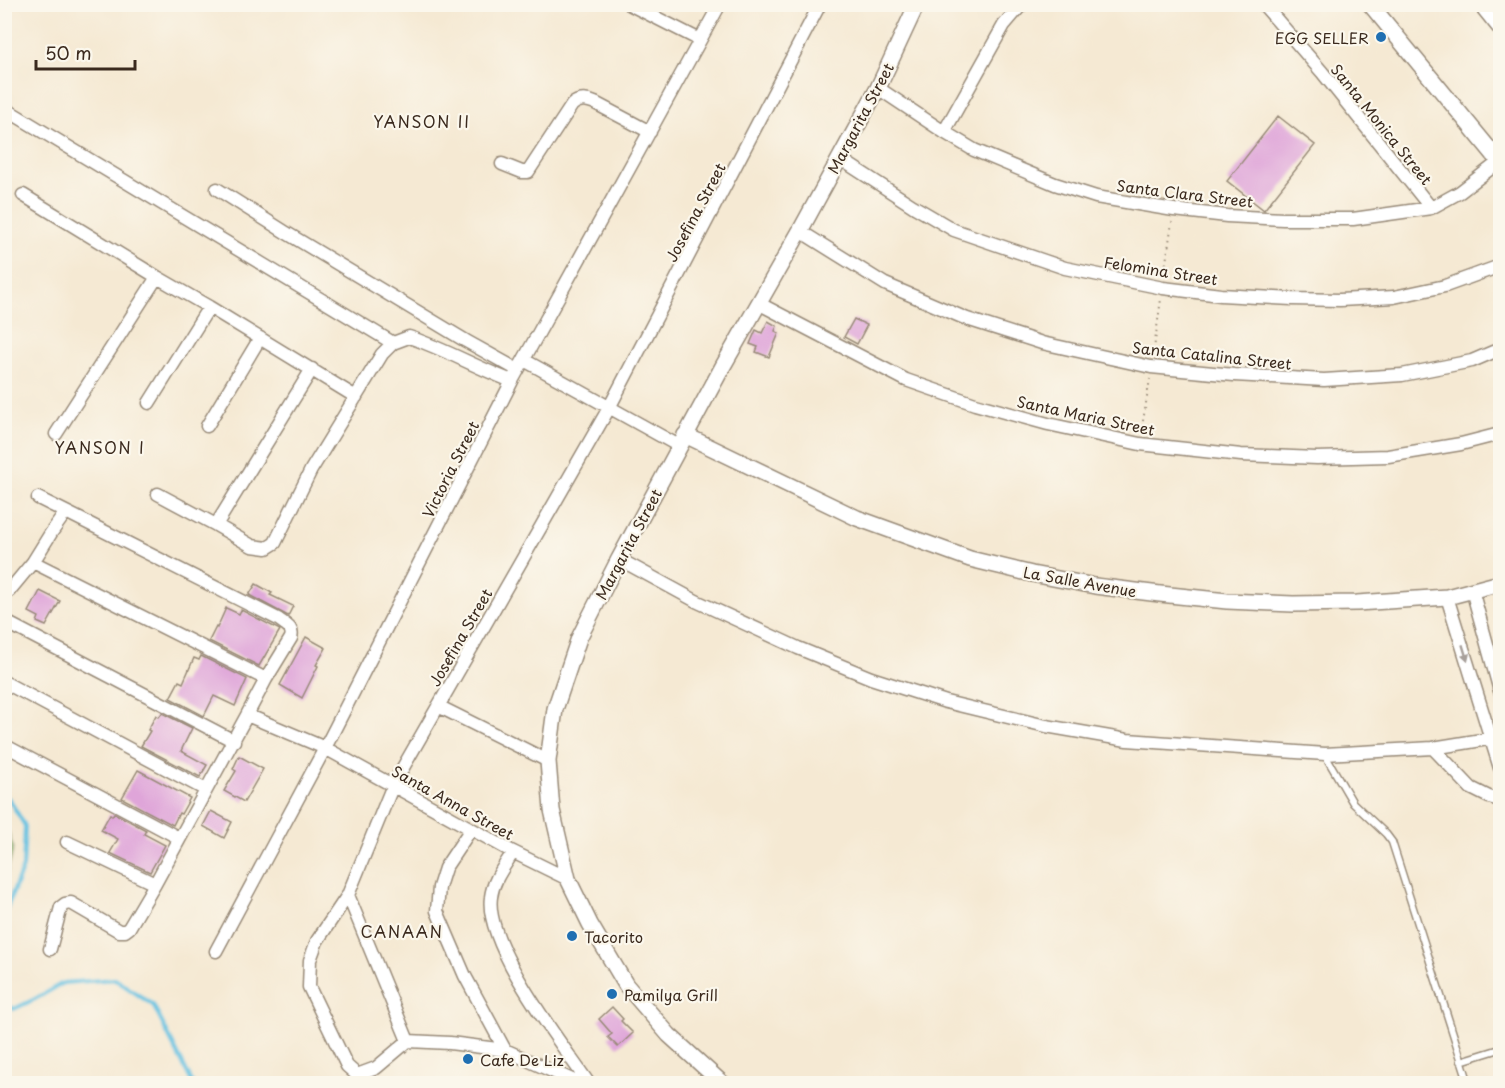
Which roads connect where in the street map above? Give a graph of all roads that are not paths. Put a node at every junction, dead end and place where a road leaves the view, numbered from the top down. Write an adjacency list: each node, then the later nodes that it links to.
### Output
1 (629, 4): 10 (street)
2 (720, 4): 10 (street, Victoria Street)
3 (820, 4): 33 (street, Josefina Street)
4 (916, 4): 11 (street, Margarita Street)
5 (1022, 4): 14 (street)
6 (1263, 4): 20 (street, Santa Monica Street)
7 (1370, 4): 16 (street)
8 (1479, 4): 9 (street)
9 (1500, 30)
10 (700, 40): 13 (street, Victoria Street)
11 (878, 88): 14 (street, Santa Clara Street); 15 (street, Margarita Street)
12 (7, 110): 27 (street)
13 (650, 132): 17 (street); 30 (street, Victoria Street)
14 (944, 132): 20 (street, Santa Clara Street)
15 (839, 158): 21 (street, Margarita Street); 22 (street, Felomina Street)
16 (1500, 162): 20 (street, Santa Clara Street)
17 (502, 164)
18 (217, 189): 30 (street)
19 (23, 195): 23 (street)
20 (1431, 208)
21 (800, 231): 24 (street, Margarita Street); 28 (street, Santa Catalina Street)
22 (1500, 266)
23 (157, 277): 25 (street); 35 (street)
24 (758, 303): 36 (street, Santa Maria Street); 37 (street, Margarita Street)
25 (209, 307): 26 (street); 32 (street)
26 (260, 338): 29 (street); 34 (street)
27 (393, 343): 30 (street); 31 (street)
28 (1500, 349)
29 (312, 369): 31 (street); 41 (street)
30 (518, 370): 33 (street); 57 (street, Victoria Street)
31 (356, 397): 41 (street)
32 (149, 403)
33 (609, 408): 37 (street); 52 (street, Josefina Street)
34 (207, 426)
35 (56, 434)
36 (1500, 434)
37 (682, 441): 42 (street, Margarita Street); 47 (street, La Salle Avenue)
38 (158, 494): 41 (street)
39 (38, 498): 40 (street)
40 (66, 512): 43 (street); 49 (street)
41 (216, 525)
42 (619, 559): 59 (street); 60 (street, Margarita Street)
43 (33, 562): 46 (street); 49 (street)
44 (1500, 583): 45 (street, La Salle Avenue)
45 (1472, 590): 47 (street, La Salle Avenue); 51 (street)
46 (4, 593)
47 (1447, 597): 54 (street, one-way to 54)
48 (4, 621): 55 (street)
49 (266, 679): 53 (street)
50 (4, 682): 63 (street)
51 (1500, 691)
52 (438, 706): 60 (street); 62 (street, Josefina Street)
53 (247, 715): 55 (street); 57 (street, Santa Anna Street)
54 (1496, 738): 58 (street); 61 (street)
55 (234, 741): 63 (street)
56 (4, 745): 66 (street)
57 (325, 748): 62 (street, Santa Anna Street); 73 (street, Victoria Street)
58 (1433, 748): 59 (street); 64 (street)
59 (1325, 754): 77 (lane)
60 (548, 761): 69 (street, Margarita Street)
61 (1500, 768)
62 (393, 785): 65 (street, Santa Anna Street); 71 (street, Josefina Street)
63 (206, 790): 66 (street)
64 (1500, 800)
65 (471, 828): 68 (street, Santa Anna Street); 76 (street)
66 (179, 838): 70 (street)
67 (67, 842): 70 (street)
68 (513, 852): 69 (street, Santa Anna Street); 80 (street)
69 (568, 879): 81 (street, Margarita Street)
70 (155, 884): 72 (street)
71 (348, 895): 74 (street); 78 (street, Josefina Street)
72 (50, 949)
73 (216, 951)
74 (408, 1041): 76 (street); 78 (street, Josefina Street)
75 (1500, 1049): 77 (lane)
76 (505, 1050): 79 (street)
77 (1461, 1061): 82 (lane)
78 (356, 1079)
79 (581, 1083)
80 (589, 1083)
81 (723, 1083)
82 (1469, 1083)

